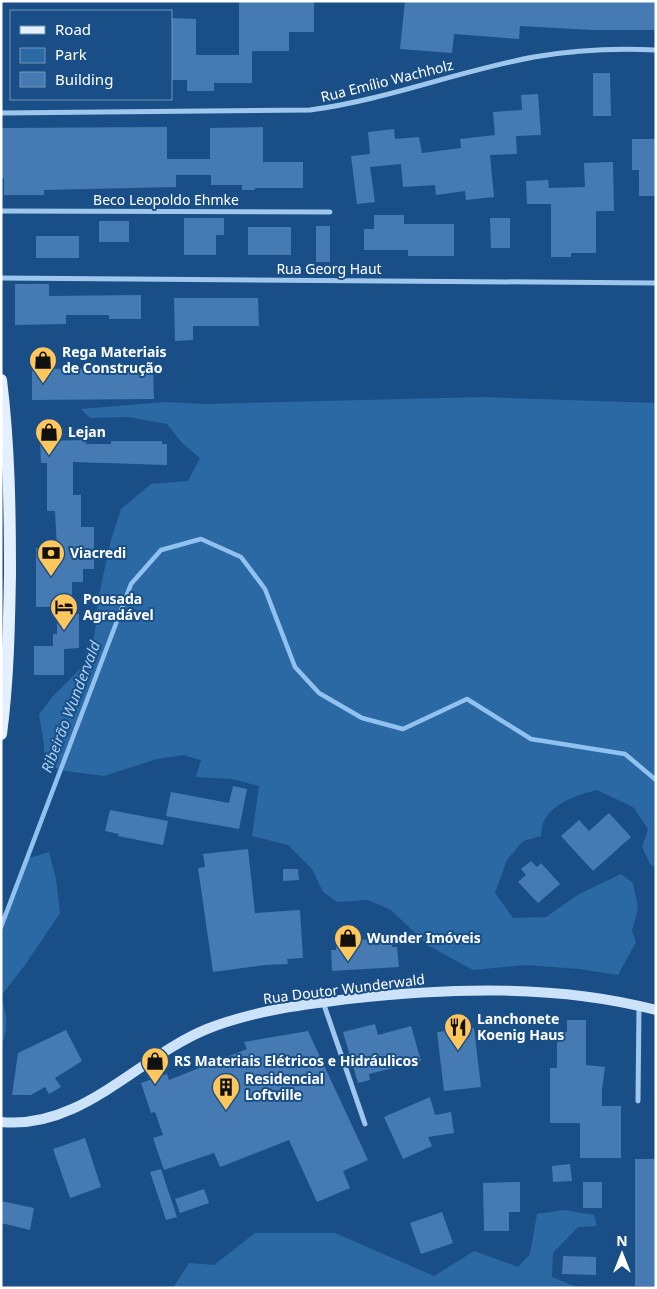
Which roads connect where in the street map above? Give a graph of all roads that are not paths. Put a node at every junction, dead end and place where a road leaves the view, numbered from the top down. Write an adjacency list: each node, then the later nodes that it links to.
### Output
1 (656, 50): 2 (street, Rua Emílio Wachholz)
2 (1, 113)
3 (1, 211): 4 (street, Beco Leopoldo Ehmke)
4 (330, 212)
5 (1, 278): 6 (street, Rua Georg Haut)
6 (656, 283)
7 (1, 380): 8 (main road)
8 (4, 435): 9 (main road)
9 (1, 734)
10 (323, 1002): 11 (street, Rua Doutor Wunderwald); 14 (street, Rua Doutor Wunderwald); 15 (street)
11 (639, 1006): 12 (street, Rua Doutor Wunderwald); 13 (street)
12 (656, 1010)
13 (638, 1101)
14 (1, 1122)
15 (366, 1124)

